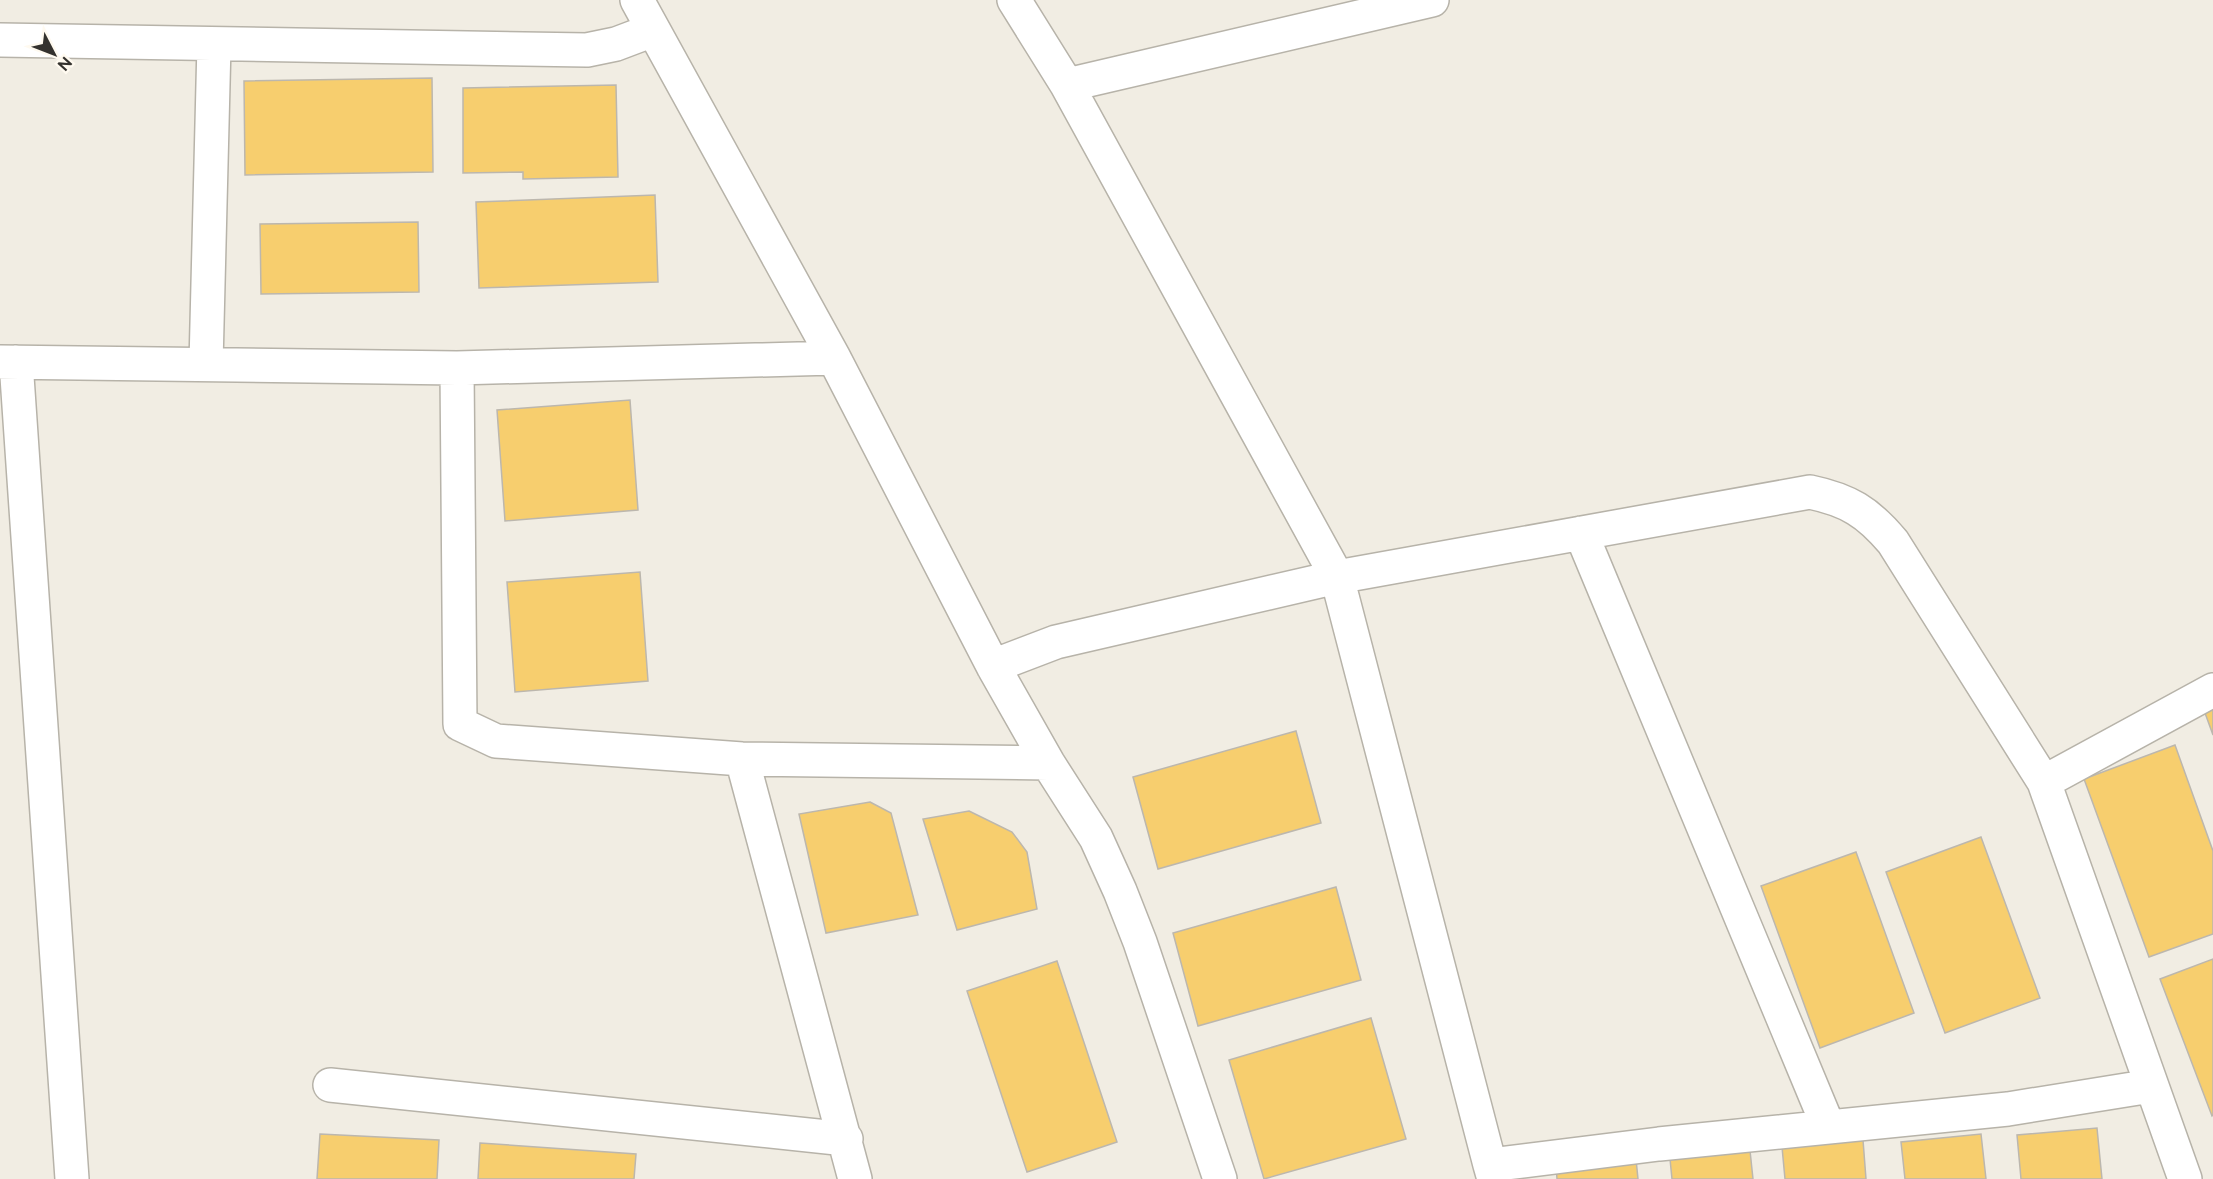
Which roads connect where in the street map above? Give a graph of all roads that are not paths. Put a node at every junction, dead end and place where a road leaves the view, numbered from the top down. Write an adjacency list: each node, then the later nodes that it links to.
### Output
1 (637, 0): 4 (street)
2 (1014, 0): 7 (street)
3 (1432, 0): 7 (street)
4 (653, 30): 6 (street); 8 (street)
5 (0, 40): 6 (street)
6 (214, 44): 10 (street)
7 (1067, 85): 13 (street)
8 (834, 358): 11 (street); 14 (street)
9 (8, 362): 10 (street); 24 (street)
10 (206, 364): 11 (street)
11 (457, 368): 16 (street)
12 (1581, 533): 13 (street); 18 (street); 21 (street)
13 (1337, 577): 14 (street); 23 (street)
14 (993, 666): 17 (street)
15 (2213, 690): 18 (street)
16 (742, 759): 17 (street); 22 (street)
17 (1048, 762): 26 (street)
18 (2043, 782): 20 (street)
19 (330, 1085): 22 (street)
20 (2151, 1086): 21 (street); 27 (street)
21 (1828, 1126): 23 (street)
22 (846, 1139): 25 (street)
23 (1492, 1172)
24 (72, 1179)
25 (855, 1179)
26 (1220, 1179)
27 (2186, 1179)

